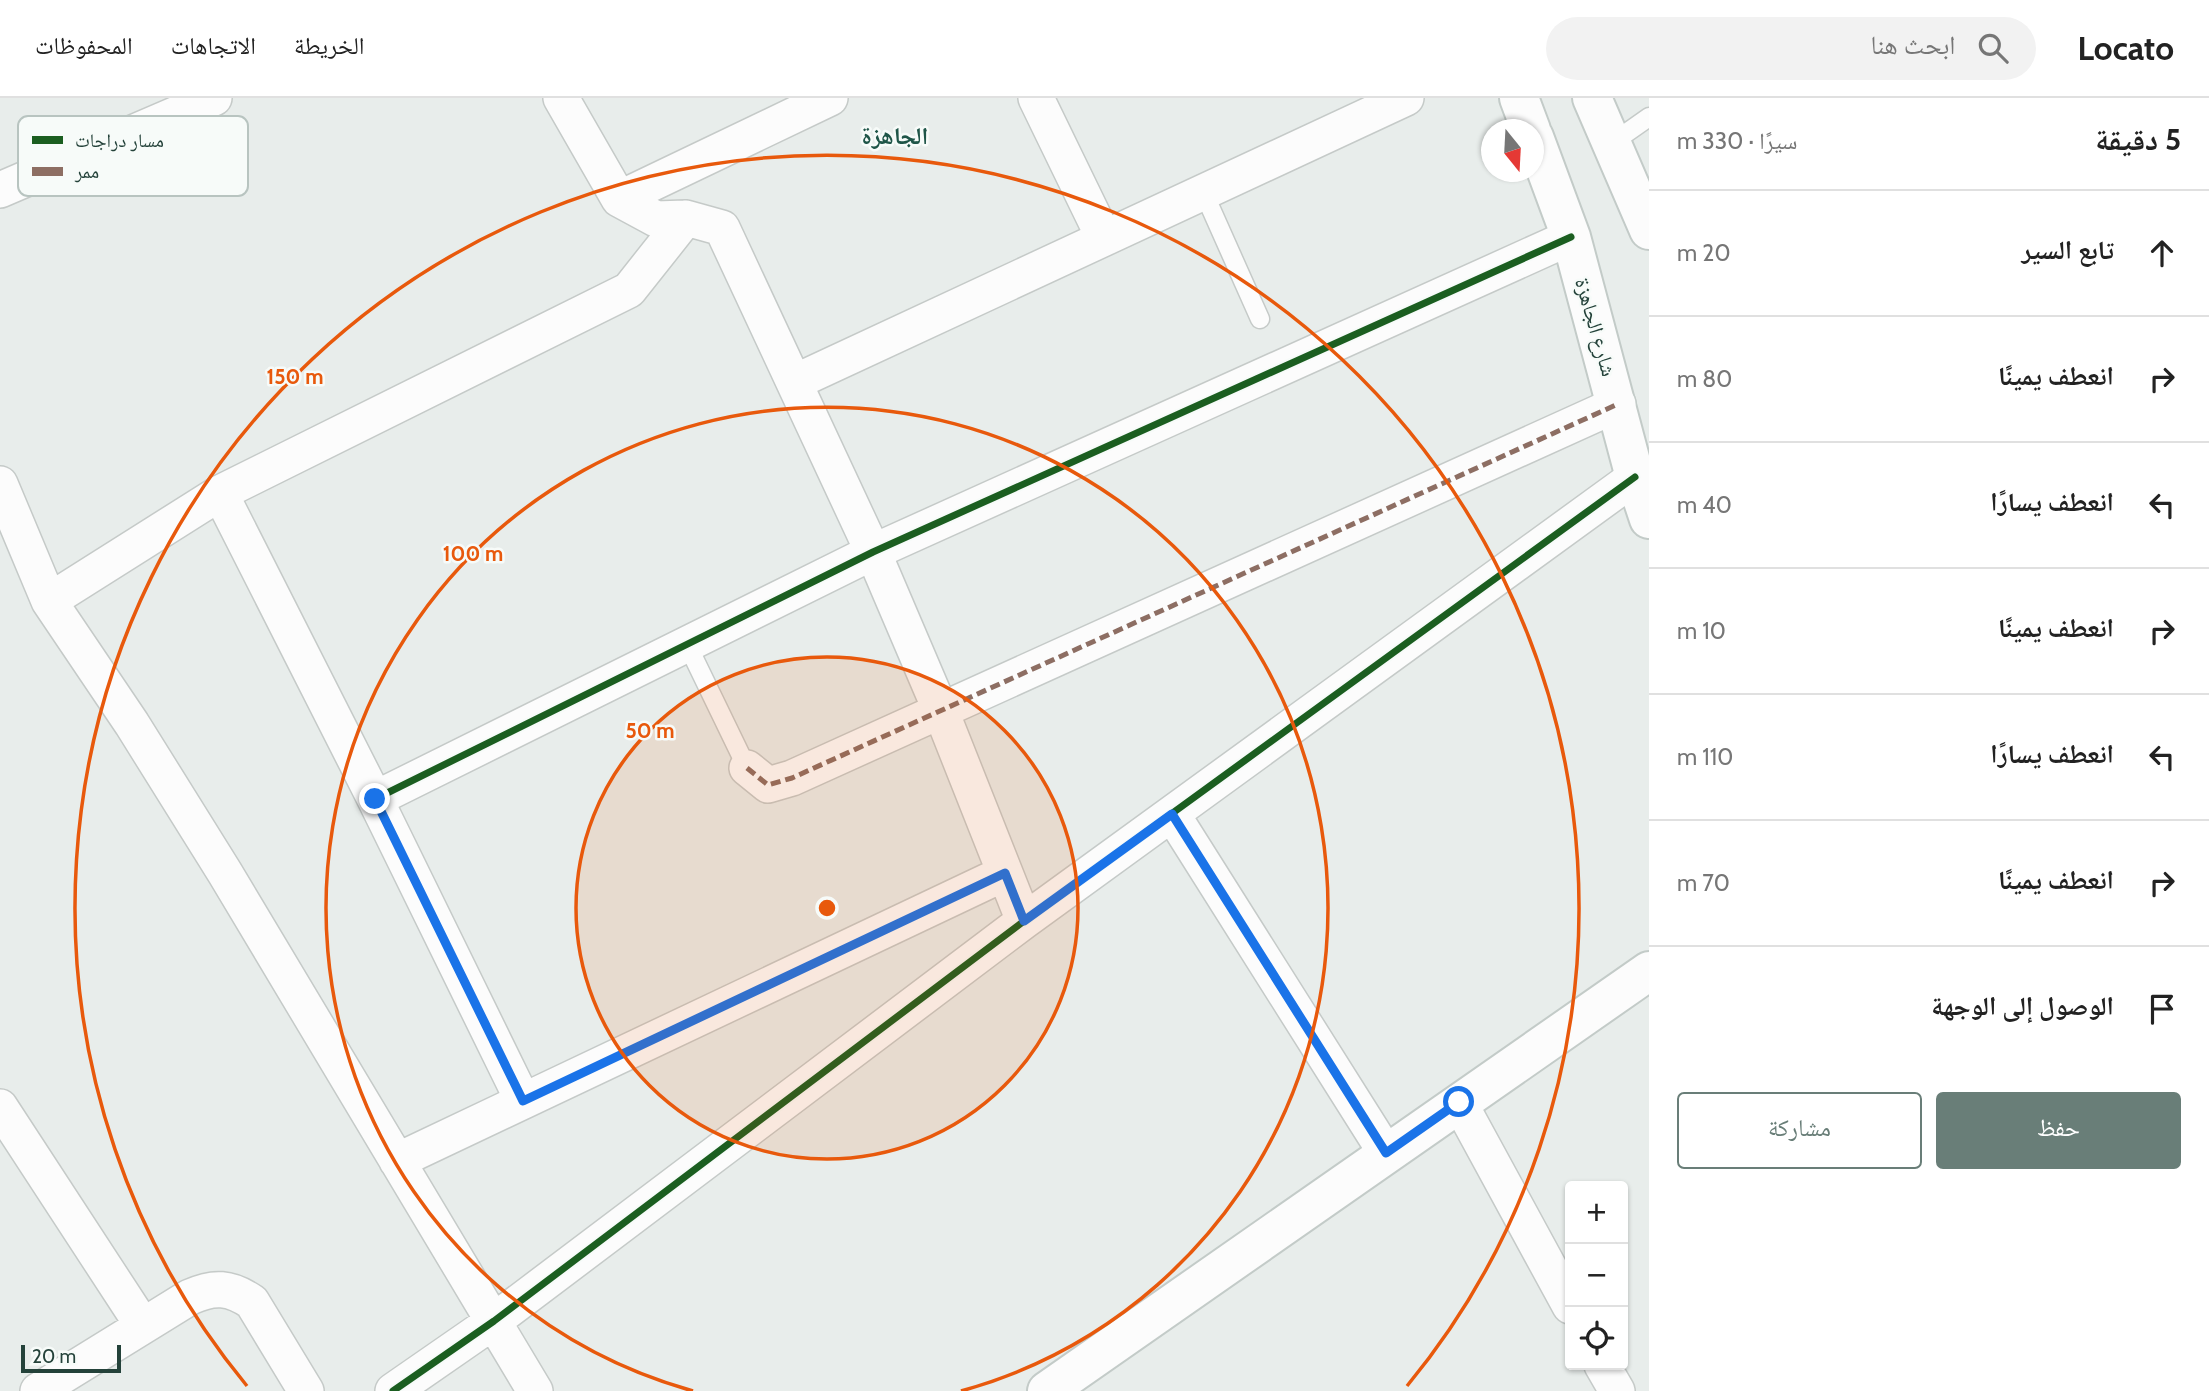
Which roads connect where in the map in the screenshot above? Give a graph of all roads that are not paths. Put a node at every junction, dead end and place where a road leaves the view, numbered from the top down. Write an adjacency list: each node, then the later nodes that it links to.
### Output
1 (214, 98): 8 (street)
2 (561, 98): 16 (street)
3 (830, 98): 16 (street)
4 (1036, 98): 19 (street)
5 (1406, 98): 15 (street)
6 (1519, 98): 10 (street)
7 (1592, 98): 11 (street)
8 (172, 116)
9 (1649, 117): 11 (lane)
10 (1527, 119)
11 (1612, 143): 18 (street)
12 (1544, 164): 20 (street, شارع الجاهزة)
13 (18, 182): 14 (street)
14 (0, 190)
15 (1203, 191): 19 (street); 21 (lane)
16 (619, 200): 17 (street)
17 (686, 218): 22 (street); 26 (street)
18 (1649, 230)
19 (1103, 236): 22 (street)
20 (1571, 237): 23 (street, شارع الجاهزة); 28 (street)
21 (1260, 319)
22 (794, 382): 28 (street)
23 (1618, 404): 24 (street, شارع الجاهزة); 31 (street)
24 (1635, 477): 27 (street, شارع الجاهزة); 34 (street)
25 (0, 484): 29 (street)
26 (220, 494): 29 (street); 33 (street)
27 (1649, 519)
28 (873, 552): 30 (street); 31 (street)
29 (49, 601): 42 (street)
30 (687, 644): 32 (lane); 33 (street)
31 (940, 709): 32 (street); 35 (street)
32 (747, 768)
33 (375, 799): 38 (street)
34 (1172, 814): 36 (street); 41 (street)
35 (1005, 873): 36 (street); 38 (street)
36 (1024, 921): 44 (street)
37 (1649, 971): 39 (street)
38 (523, 1101): 42 (street)
39 (1459, 1102): 41 (street); 43 (street)
40 (0, 1107): 45 (street)
41 (1386, 1153): 51 (street)
42 (397, 1161): 44 (street)
43 (1565, 1297)
44 (494, 1321): 49 (street); 50 (street)
45 (143, 1326): 47 (street); 48 (street)
46 (1605, 1370): 52 (street)
47 (38, 1391)
48 (306, 1391)
49 (393, 1391)
50 (535, 1391)
51 (1047, 1391)
52 (1617, 1391)

